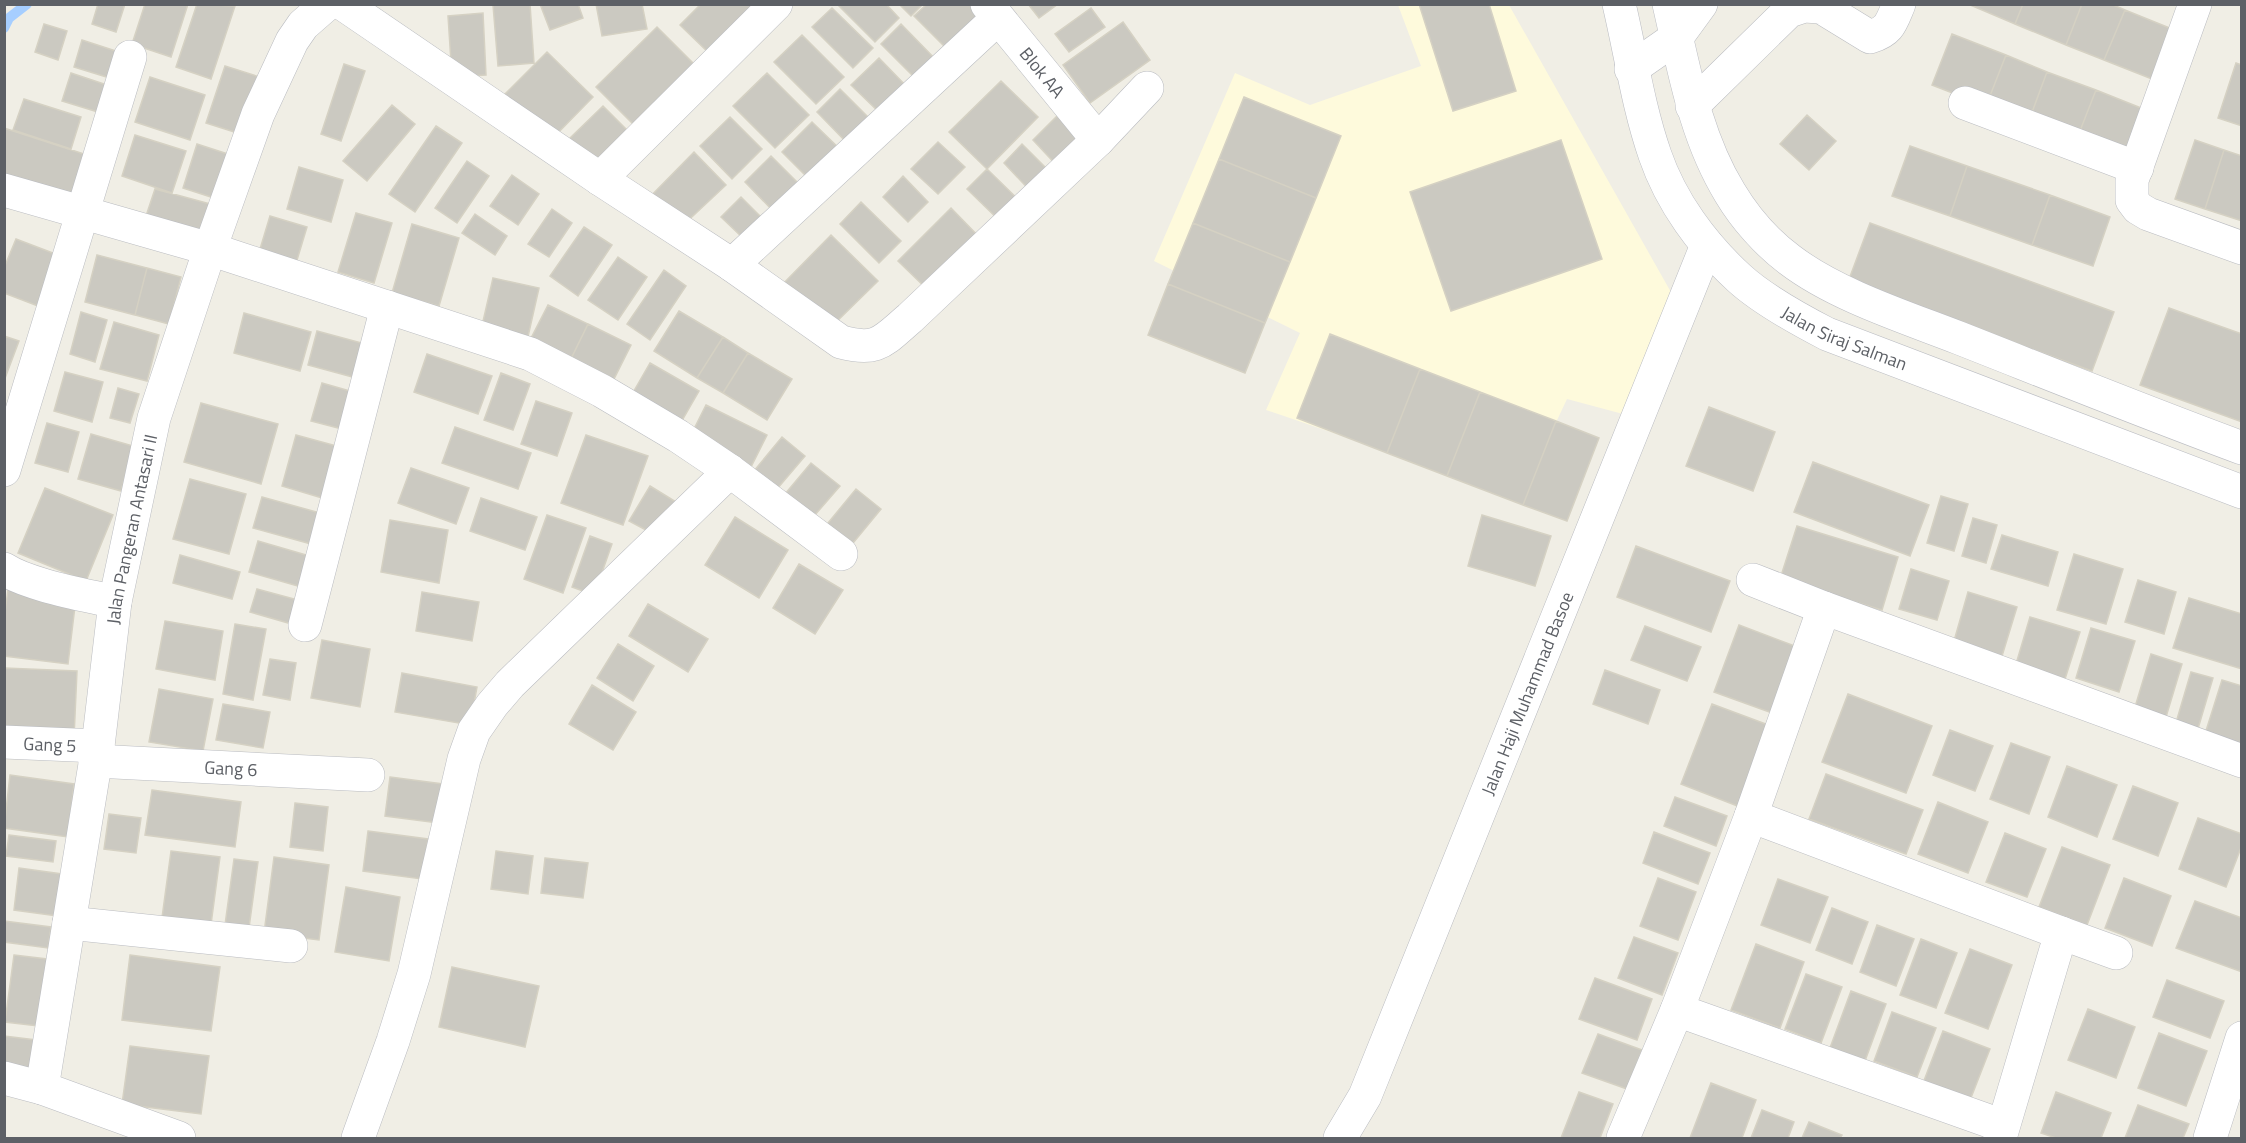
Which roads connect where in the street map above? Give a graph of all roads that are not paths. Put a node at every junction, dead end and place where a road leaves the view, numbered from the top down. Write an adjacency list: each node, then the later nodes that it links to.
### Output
1 (327, 4): 23 (street, Jalan Pangeran Antasari II)
2 (343, 4): 18 (street)
3 (776, 4): 18 (street)
4 (1619, 4): 12 (street, Jalan Siraj Salman)
5 (1669, 4): 10 (street)
6 (1701, 4): 10 (street)
7 (1899, 4): 15 (street)
8 (2195, 4): 17 (street)
9 (992, 12): 16 (street, Blok AA); 24 (street)
10 (1677, 37): 12 (street); 15 (street)
11 (130, 57): 20 (street)
12 (1631, 69): 21 (street, Jalan Siraj Salman)
13 (1147, 88): 16 (street)
14 (1965, 103): 17 (street)
15 (1692, 106): 26 (street)
16 (1098, 141): 24 (street)
17 (2137, 168): 22 (street)
18 (600, 179): 24 (street)
19 (4, 190): 20 (street)
20 (82, 212): 23 (street); 27 (street)
21 (1707, 245): 29 (street, Jalan Siraj Salman); 52 (street, Jalan Haji Muhammad Basoe)
22 (2241, 248)
23 (210, 249): 25 (street); 33 (street, Jalan Pangeran Antasari II)
24 (732, 265)
25 (387, 307): 28 (street); 35 (street)
26 (2241, 448)
27 (4, 470)
28 (730, 471): 30 (street); 51 (street)
29 (2241, 492)
30 (841, 554)
31 (4, 569): 33 (street)
32 (1753, 580): 34 (street)
33 (115, 602): 37 (street, Jalan Pangeran Antasari II)
34 (1824, 608): 38 (street); 40 (street)
35 (305, 625)
36 (4, 742): 37 (street, Gang 5)
37 (97, 754): 39 (street, Gang 6); 41 (street, Jalan Pangeran Antasari II)
38 (2241, 761)
39 (368, 776)
40 (1751, 816): 42 (street); 45 (street)
41 (69, 923): 43 (street); 48 (street, Jalan Pangeran Antasari II)
42 (2061, 933): 44 (street); 49 (street)
43 (291, 946)
44 (2116, 953)
45 (1677, 1010): 49 (street); 53 (street)
46 (2241, 1038): 54 (street)
47 (4, 1078): 48 (street)
48 (42, 1088): 50 (street)
49 (2002, 1132)
50 (179, 1138)
51 (358, 1138)
52 (1340, 1138)
53 (1623, 1138)
54 (2210, 1138)

